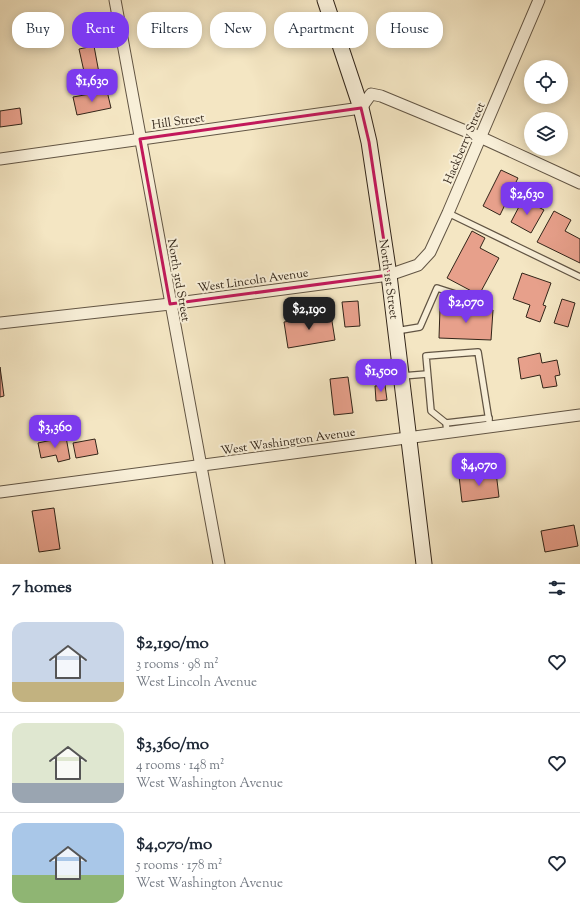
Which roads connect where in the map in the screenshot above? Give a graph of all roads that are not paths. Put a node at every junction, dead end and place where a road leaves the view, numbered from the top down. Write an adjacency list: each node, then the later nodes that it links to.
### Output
1 (115, 0): 6 (street, North 3rd Street)
2 (325, 0): 4 (main road, North 1st Street)
3 (539, 0): 5 (street, Hackberry Street)
4 (361, 108): 5 (street); 6 (street, Hill Street); 10 (main road, North 1st Street)
5 (480, 138): 8 (street); 9 (street, Hackberry Street)
6 (140, 139): 7 (street, Hill Street); 13 (street, North 3rd Street)
7 (0, 159)
8 (580, 183)
9 (448, 213): 10 (street, Hackberry Street); 11 (lane)
10 (389, 275): 13 (street, West Lincoln Avenue); 15 (main road, North 1st Street)
11 (580, 277)
12 (468, 298): 15 (lane)
13 (170, 304): 14 (street, West Lincoln Avenue); 22 (street, North 3rd Street)
14 (0, 323)
15 (396, 331): 17 (main road, North 1st Street)
16 (427, 374): 17 (lane); 19 (lane); 20 (lane)
17 (401, 376): 21 (main road, North 1st Street)
18 (580, 415): 19 (street, West Washington Avenue)
19 (489, 422): 20 (street, West Washington Avenue)
20 (446, 428): 21 (street, West Washington Avenue)
21 (408, 437): 22 (street, West Washington Avenue); 25 (main road, North 1st Street)
22 (201, 466): 23 (street, West Washington Avenue); 24 (street, North 3rd Street)
23 (0, 492)
24 (219, 564)
25 (424, 564)

